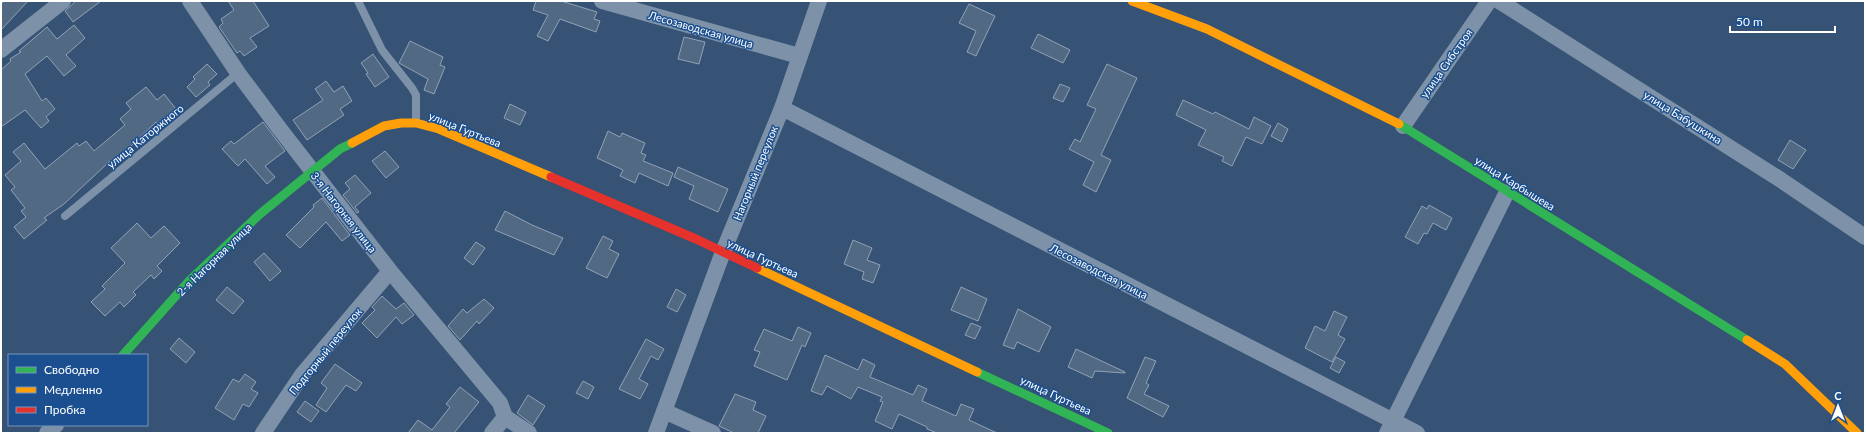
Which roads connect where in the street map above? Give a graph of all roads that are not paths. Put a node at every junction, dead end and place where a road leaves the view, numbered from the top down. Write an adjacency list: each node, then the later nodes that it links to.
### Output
1 (63, 1): 9 (street)
2 (190, 1): 11 (street, 3-я Нагорная улица)
3 (358, 1): 13 (lane)
4 (602, 1): 10 (street, Лесозаводская улица)
5 (819, 1): 10 (street, Нагорный переулок)
6 (1132, 1): 14 (street, улица Карбышева)
7 (1489, 1): 14 (street, улица Сибстроя)
8 (1499, 1): 18 (street, улица Бабушкина)
9 (1, 50)
10 (799, 56): 12 (street, Нагорный переулок)
11 (238, 74): 15 (street, 3-я Нагорная улица); 17 (lane, улица Каторжного)
12 (782, 108): 19 (street, Нагорный переулок); 25 (street, Лесозаводская улица)
13 (416, 123): 15 (street, улица Гуртьева); 19 (street, улица Гуртьева)
14 (1403, 126): 16 (street, улица Карбышева)
15 (312, 171): 20 (street, 3-я Нагорная улица); 21 (street, 2-я Нагорная улица)
16 (1507, 192): 25 (street); 34 (street, улица Карбышева)
17 (65, 216)
18 (1865, 237)
19 (723, 252): 22 (street, Нагорный переулок); 32 (street, улица Гуртьева)
20 (390, 271): 23 (street, 3-я Нагорная улица); 27 (street, Подгорный переулок)
21 (124, 354)
22 (664, 411): 30 (street, Нагорный переулок); 31 (street)
23 (505, 417): 28 (street); 29 (street)
24 (55, 426): 26 (street)
25 (1391, 427): 33 (street, Лесозаводская улица)
26 (47, 433)
27 (263, 433)
28 (492, 433)
29 (529, 433)
30 (656, 433)
31 (713, 433)
32 (1108, 433)
33 (1417, 433)
34 (1857, 433)

